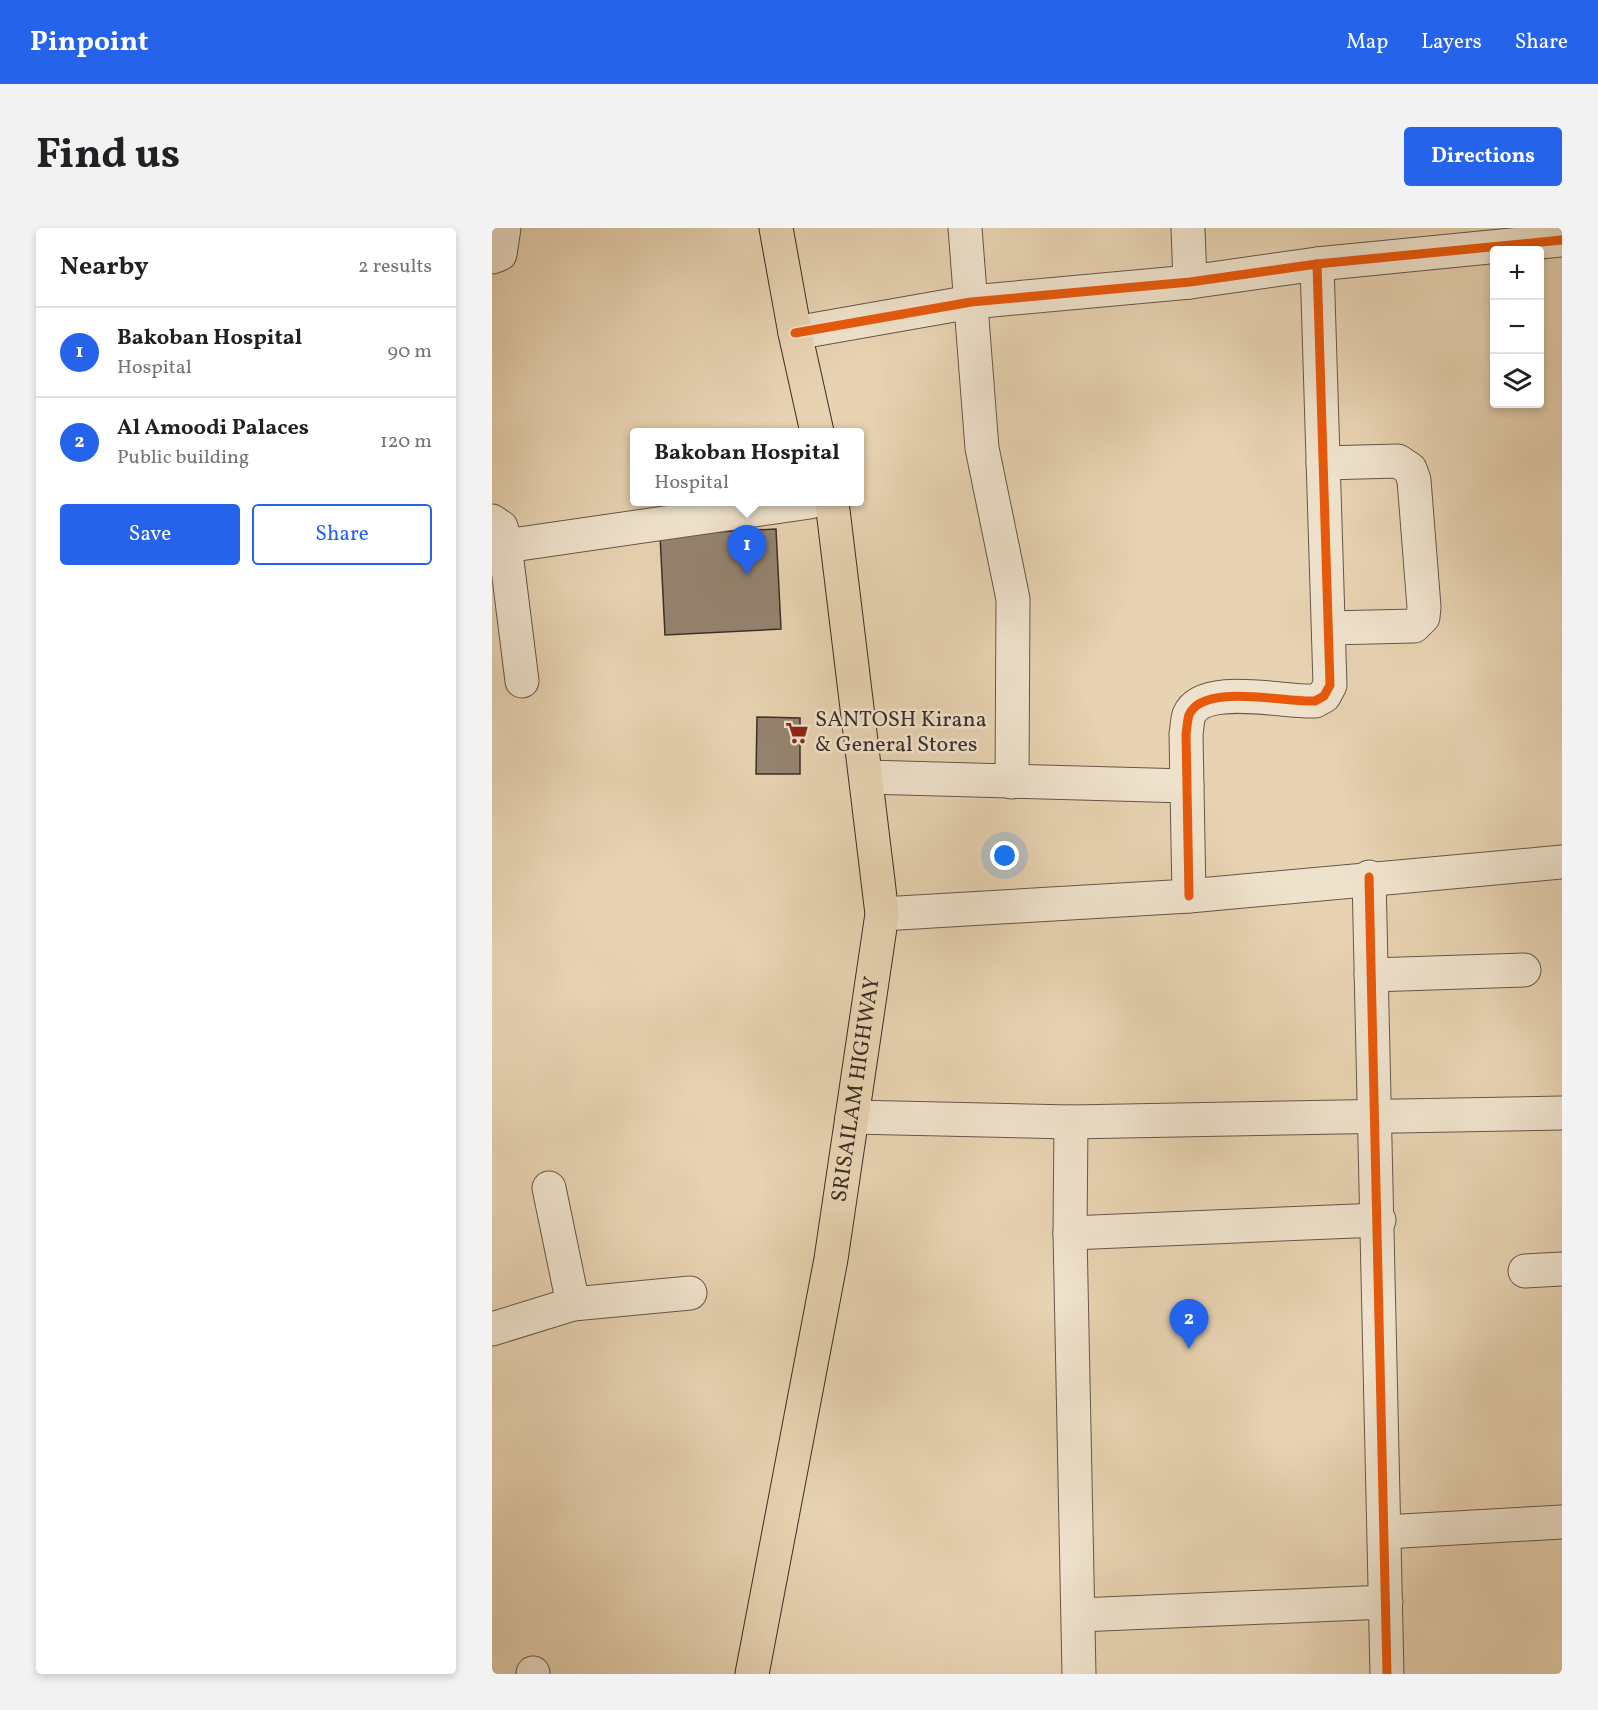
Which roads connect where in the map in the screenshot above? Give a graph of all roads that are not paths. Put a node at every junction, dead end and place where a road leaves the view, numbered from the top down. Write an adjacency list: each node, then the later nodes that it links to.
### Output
1 (504, 228): 7 (street)
2 (777, 228): 11 (highway)
3 (965, 228): 10 (street)
4 (1188, 228): 9 (street)
5 (1562, 240): 6 (street)
6 (1426, 241): 8 (street)
7 (492, 257)
8 (1317, 264): 9 (street); 13 (street)
9 (1190, 282): 10 (street)
10 (971, 302): 11 (street); 20 (street)
11 (795, 333): 12 (highway)
12 (816, 428)
13 (1323, 464): 17 (street); 17 (street)
14 (761, 506): 16 (street)
15 (833, 506): 19 (highway, SRISAILAM HIGHWAY)
16 (499, 533): 18 (street)
17 (1329, 628): 21 (street)
18 (522, 681)
19 (867, 777): 20 (street); 25 (highway, SRISAILAM HIGHWAY)
20 (1012, 782): 21 (street)
21 (1187, 786): 24 (street)
22 (1562, 862): 23 (street)
23 (1370, 878): 24 (street); 27 (street)
24 (1189, 896): 25 (street)
25 (882, 914): 30 (highway, SRISAILAM HIGHWAY)
26 (1524, 969): 27 (street)
27 (1371, 975): 29 (street)
28 (1562, 1113): 29 (street)
29 (1376, 1115): 31 (street); 33 (street)
30 (852, 1117): 31 (street); 44 (highway, SRISAILAM HIGHWAY)
31 (1071, 1122): 34 (street)
32 (549, 1188): 38 (street)
33 (1379, 1220): 34 (street); 41 (street)
34 (1070, 1233): 43 (street)
35 (1562, 1269): 36 (street)
36 (1525, 1271)
37 (690, 1293): 38 (street)
38 (573, 1304): 39 (street)
39 (492, 1329)
40 (1562, 1522): 41 (street)
41 (1384, 1532): 42 (street)
42 (1386, 1602): 43 (street); 46 (street)
43 (1079, 1615): 45 (street)
44 (752, 1674)
45 (1079, 1674)
46 (1387, 1674)

